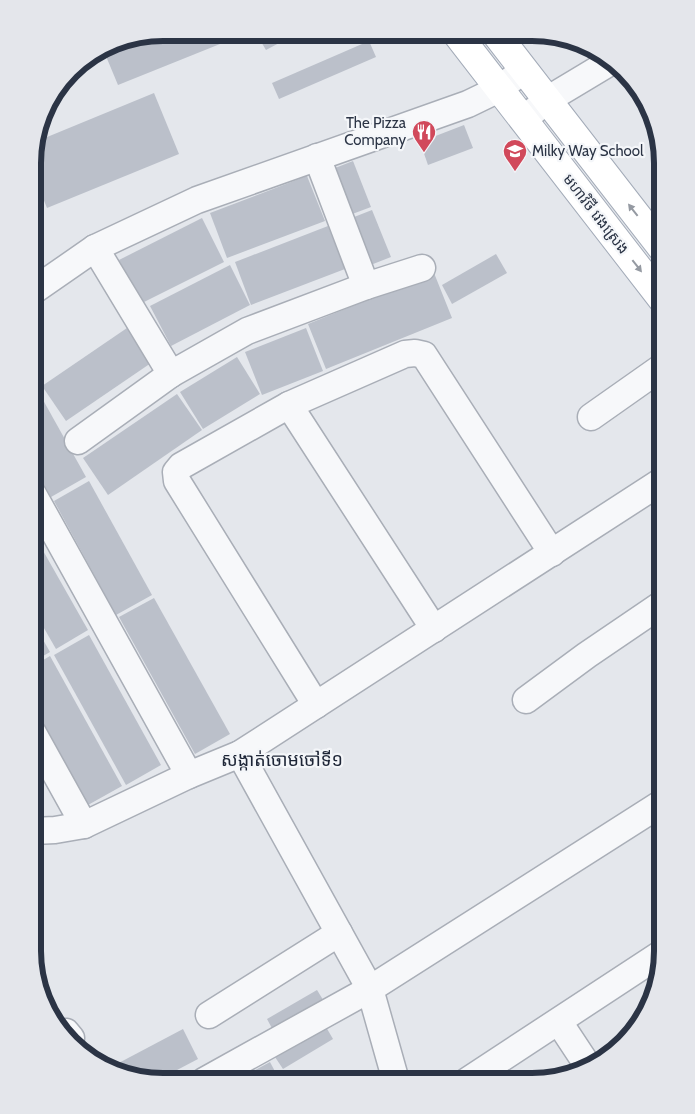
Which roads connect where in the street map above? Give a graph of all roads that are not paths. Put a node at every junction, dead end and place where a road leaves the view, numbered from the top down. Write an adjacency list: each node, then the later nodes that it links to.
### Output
1 (462, 41): 5 (main road, មហាវិថី វេងស្រេង)
2 (505, 41): 4 (main road, មហាវិថី វេងស្រេង)
3 (605, 66): 6 (street)
4 (524, 70): 5 (street); 6 (main road, មហាវិថី វេងស្រេង)
5 (499, 89): 7 (main road, មហាវិថី វេងស្រេង); 8 (street)
6 (548, 100): 7 (street); 9 (main road, មហាវិថី វេងស្រេង, one-way to 6)
7 (523, 120): 14 (main road, មហាវិថី វេងស្រេង, one-way to 14)
8 (317, 157): 10 (street); 13 (street)
9 (654, 237)
10 (95, 248): 12 (street); 16 (street)
11 (422, 268): 13 (street)
12 (41, 285)
13 (366, 286): 16 (street)
14 (654, 288)
15 (654, 373): 18 (street)
16 (171, 374): 19 (street)
17 (289, 405): 22 (street); 24 (street); 26 (street)
18 (591, 417)
19 (78, 442)
20 (654, 486): 22 (street)
21 (41, 508): 29 (street)
22 (552, 552): 24 (street)
23 (653, 610): 25 (street)
24 (434, 629): 26 (street)
25 (526, 700)
26 (316, 705): 28 (street)
27 (41, 747): 31 (street)
28 (240, 754): 29 (street); 33 (street)
29 (189, 775): 31 (street)
30 (653, 809): 35 (street)
31 (84, 824): 32 (street)
32 (41, 831)
33 (339, 933): 35 (street); 36 (street)
34 (653, 959): 37 (street)
35 (370, 989): 39 (street); 40 (street)
36 (210, 1015)
37 (559, 1022): 38 (street); 41 (street)
38 (584, 1060)
39 (217, 1073)
40 (394, 1073)
41 (479, 1073)

